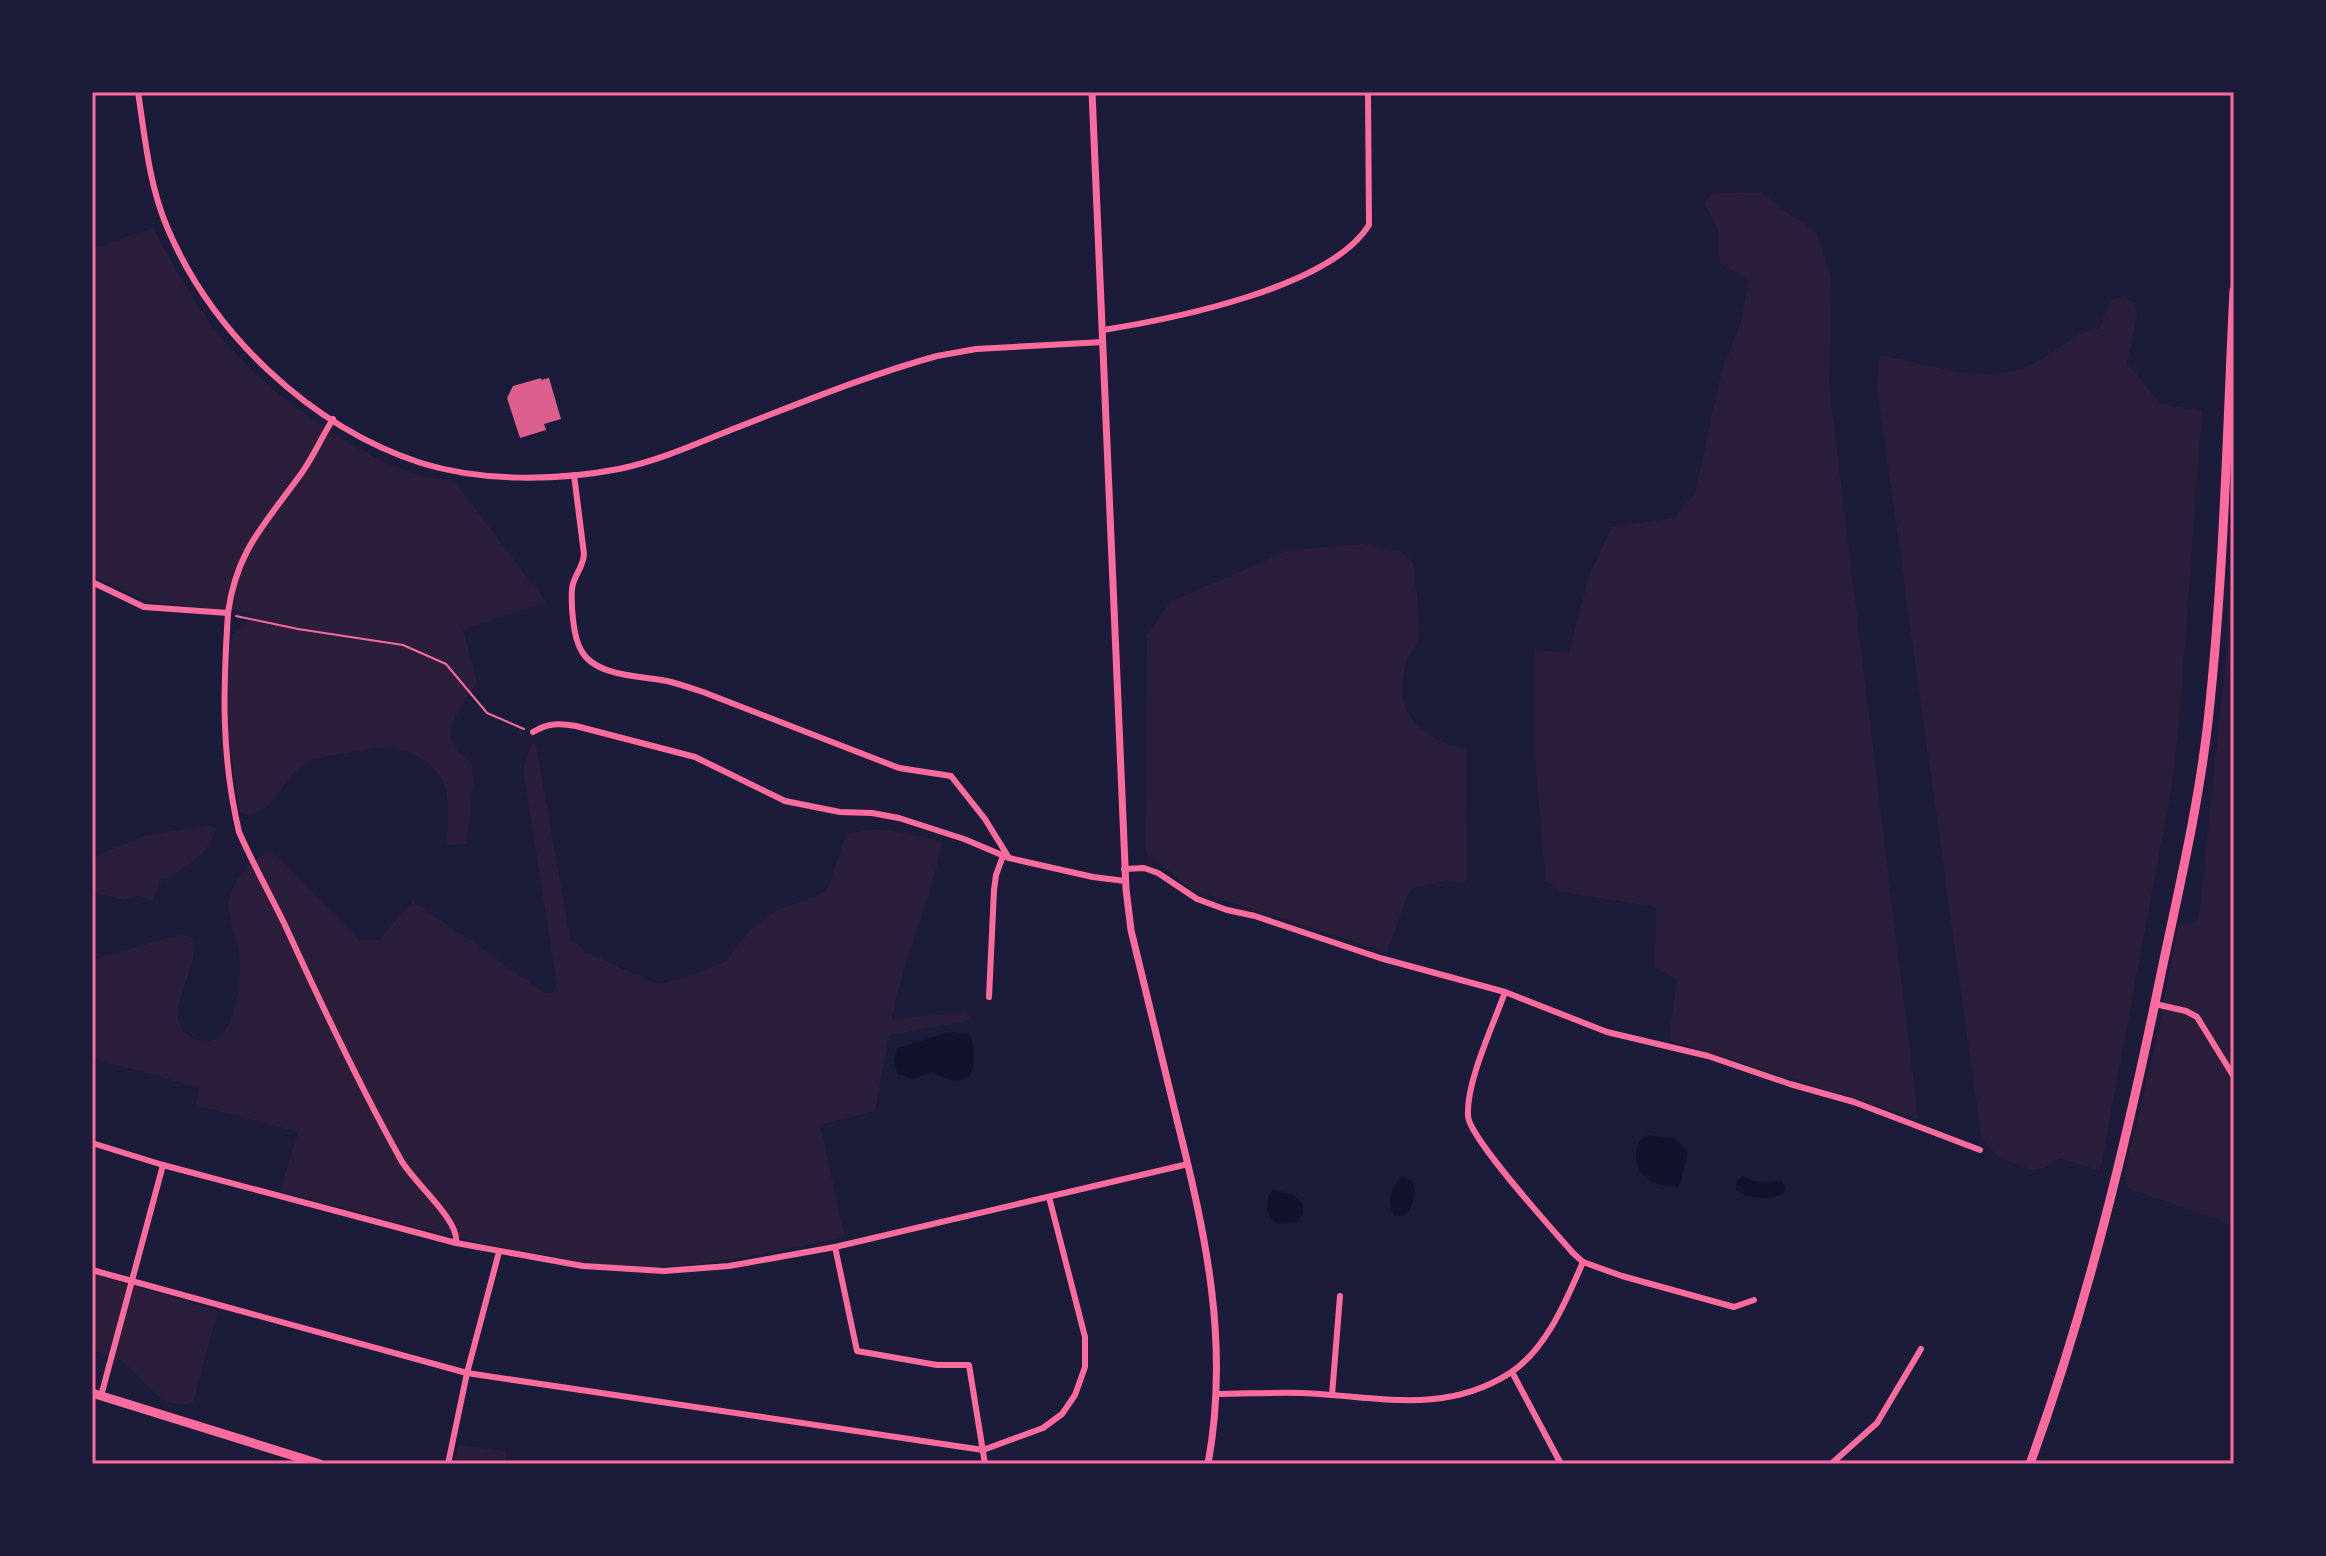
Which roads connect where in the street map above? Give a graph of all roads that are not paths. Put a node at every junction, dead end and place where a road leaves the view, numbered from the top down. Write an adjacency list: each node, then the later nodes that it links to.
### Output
1 (138, 92): 7 (street)
2 (1092, 92): 5 (street)
3 (1368, 92): 5 (street)
4 (2234, 290): 17 (main road)
5 (1103, 330): 6 (street)
6 (1103, 342): 8 (street); 13 (street)
7 (333, 419): 8 (street); 10 (street)
8 (574, 475): 12 (street)
9 (92, 582): 10 (street)
10 (228, 613): 24 (street)
11 (533, 732): 12 (street)
12 (1006, 857): 14 (street); 16 (street)
13 (1124, 869): 14 (street); 15 (street)
14 (1125, 881): 21 (street)
15 (1505, 992): 20 (street); 27 (street)
16 (989, 997)
17 (2155, 1004): 18 (street); 45 (main road)
18 (2234, 1077)
19 (92, 1143): 22 (street)
20 (1980, 1150)
21 (1188, 1164): 23 (street); 36 (street)
22 (163, 1165): 24 (street); 29 (street)
23 (1049, 1197): 25 (street); 38 (street)
24 (456, 1243): 26 (street)
25 (835, 1247): 26 (street); 38 (street)
26 (499, 1252): 34 (street)
27 (1583, 1262): 31 (street); 33 (street)
28 (92, 1270): 29 (street)
29 (131, 1282): 34 (street); 35 (street)
30 (1340, 1296): 37 (street)
31 (1754, 1300)
32 (1921, 1349): 44 (street)
33 (1512, 1372): 37 (street); 43 (street)
34 (467, 1373): 38 (street); 40 (street)
35 (97, 1394): 39 (main road)
36 (1216, 1394): 37 (street); 42 (street)
37 (1332, 1395)
38 (983, 1450): 41 (street)
39 (320, 1464)
40 (448, 1464)
41 (985, 1464)
42 (1208, 1464)
43 (1561, 1464)
44 (1831, 1464)
45 (2030, 1464)

